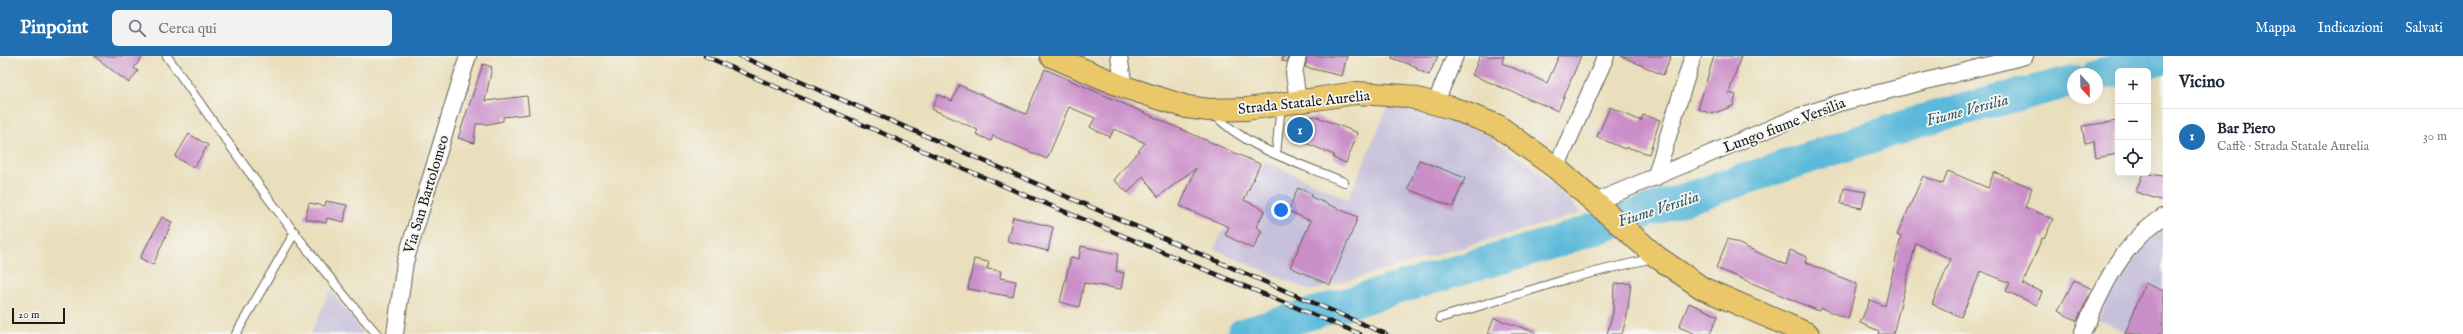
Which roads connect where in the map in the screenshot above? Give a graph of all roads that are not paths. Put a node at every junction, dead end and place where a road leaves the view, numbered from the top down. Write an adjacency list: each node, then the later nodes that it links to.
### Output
1 (167, 56): 20 (lane)
2 (468, 56): 25 (street, Via San Bartolomeo)
3 (1051, 56): 10 (main road, Strada Statale Aurelia)
4 (1119, 56): 10 (street)
5 (1298, 56): 11 (street)
6 (1455, 56): 12 (street)
7 (1606, 56): 15 (street)
8 (1693, 56): 16 (street)
9 (2025, 56): 16 (street, Lungo fiume Versilia)
10 (1124, 87): 13 (main road, Strada Statale Aurelia)
11 (1289, 102): 12 (main road, Strada Statale Aurelia); 13 (main road, Strada Statale Aurelia); 14 (lane)
12 (1435, 104): 15 (main road, Strada Statale Aurelia)
13 (1209, 110): 14 (lane)
14 (1276, 154): 17 (lane)
15 (1556, 168): 18 (main road, Strada Statale Aurelia)
16 (1655, 178): 18 (street, Lungo fiume Versilia)
17 (1344, 182)
18 (1599, 205): 21 (main road, Strada Statale Aurelia)
19 (2163, 217): 27 (street)
20 (295, 232): 23 (lane); 24 (lane)
21 (1657, 257): 22 (lane); 26 (main road, Strada Statale Aurelia)
22 (1440, 318)
23 (236, 334)
24 (377, 334)
25 (395, 334)
26 (1808, 334)
27 (2082, 334)

